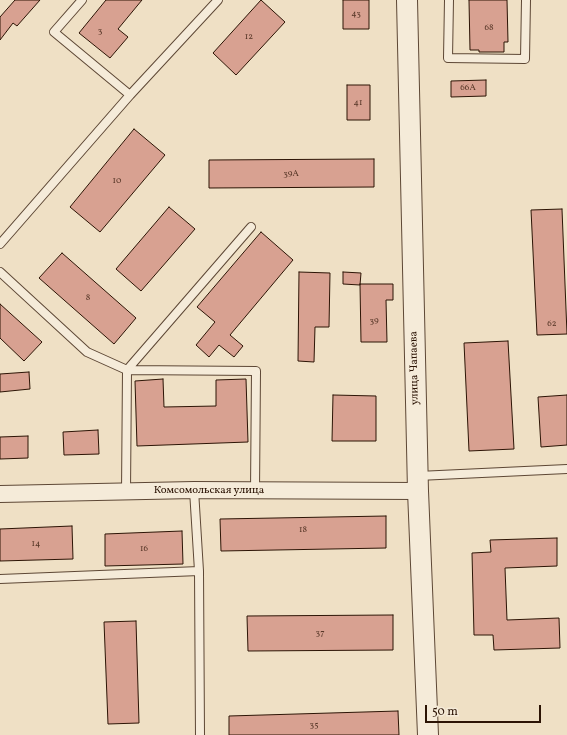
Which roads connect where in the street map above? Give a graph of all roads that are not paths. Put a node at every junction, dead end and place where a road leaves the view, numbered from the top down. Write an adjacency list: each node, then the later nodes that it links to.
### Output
1 (82, 0): 6 (lane)
2 (218, 0): 6 (lane)
3 (406, 0): 12 (street, улица Чапаева)
4 (449, 0): 5 (lane)
5 (526, 0)
6 (130, 95): 8 (lane)
7 (251, 227): 10 (lane)
8 (0, 244)
9 (0, 272): 10 (lane)
10 (127, 370): 14 (lane); 15 (lane)
11 (567, 469): 12 (lane)
12 (418, 484): 14 (street, Комсомольская улица); 20 (street, улица Чапаева)
13 (194, 490): 14 (street, Комсомольская улица); 15 (street, Комсомольская улица); 17 (lane)
14 (255, 491)
15 (126, 492): 16 (street, Комсомольская улица)
16 (0, 494)
17 (199, 571): 18 (lane); 19 (lane)
18 (0, 579)
19 (200, 735)
20 (428, 735)

